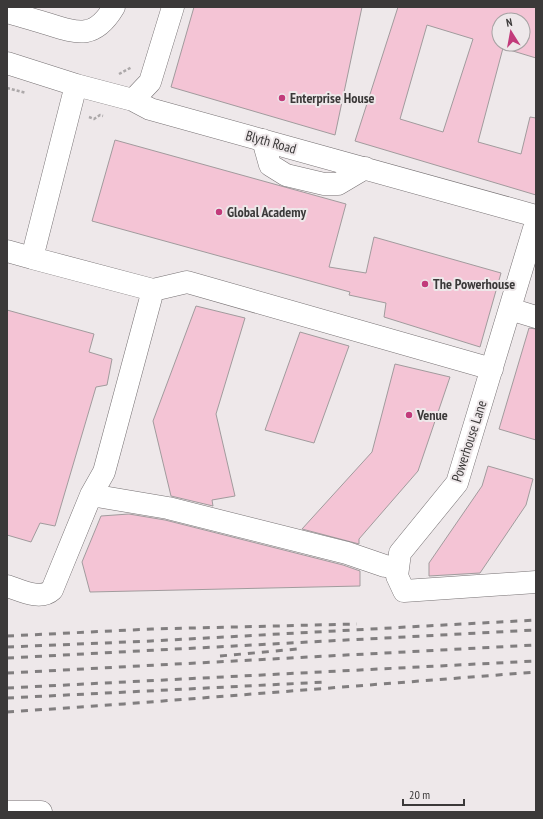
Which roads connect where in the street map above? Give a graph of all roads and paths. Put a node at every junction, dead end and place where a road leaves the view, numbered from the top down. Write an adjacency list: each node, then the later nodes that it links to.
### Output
1 (114, 7): 3 (street)
2 (172, 7): 8 (street)
3 (7, 12)
4 (7, 63): 7 (street, Blyth Road)
5 (133, 67): 6 (path)
6 (114, 75)
7 (76, 85): 8 (street, Blyth Road); 12 (street)
8 (133, 100): 9 (street, Blyth Road)
9 (536, 216)
10 (536, 222): 14 (street, Powerhouse Lane)
11 (7, 251): 12 (street)
12 (32, 258): 13 (street)
13 (153, 290): 16 (street); 17 (street)
14 (510, 309): 15 (street); 16 (street, Powerhouse Lane)
15 (536, 317)
16 (492, 369): 18 (street, Powerhouse Lane)
17 (91, 495): 18 (street); 20 (street)
18 (398, 568): 19 (street, Powerhouse Lane)
19 (536, 582)
20 (7, 586)
21 (7, 812): 22 (street)
22 (41, 812)

